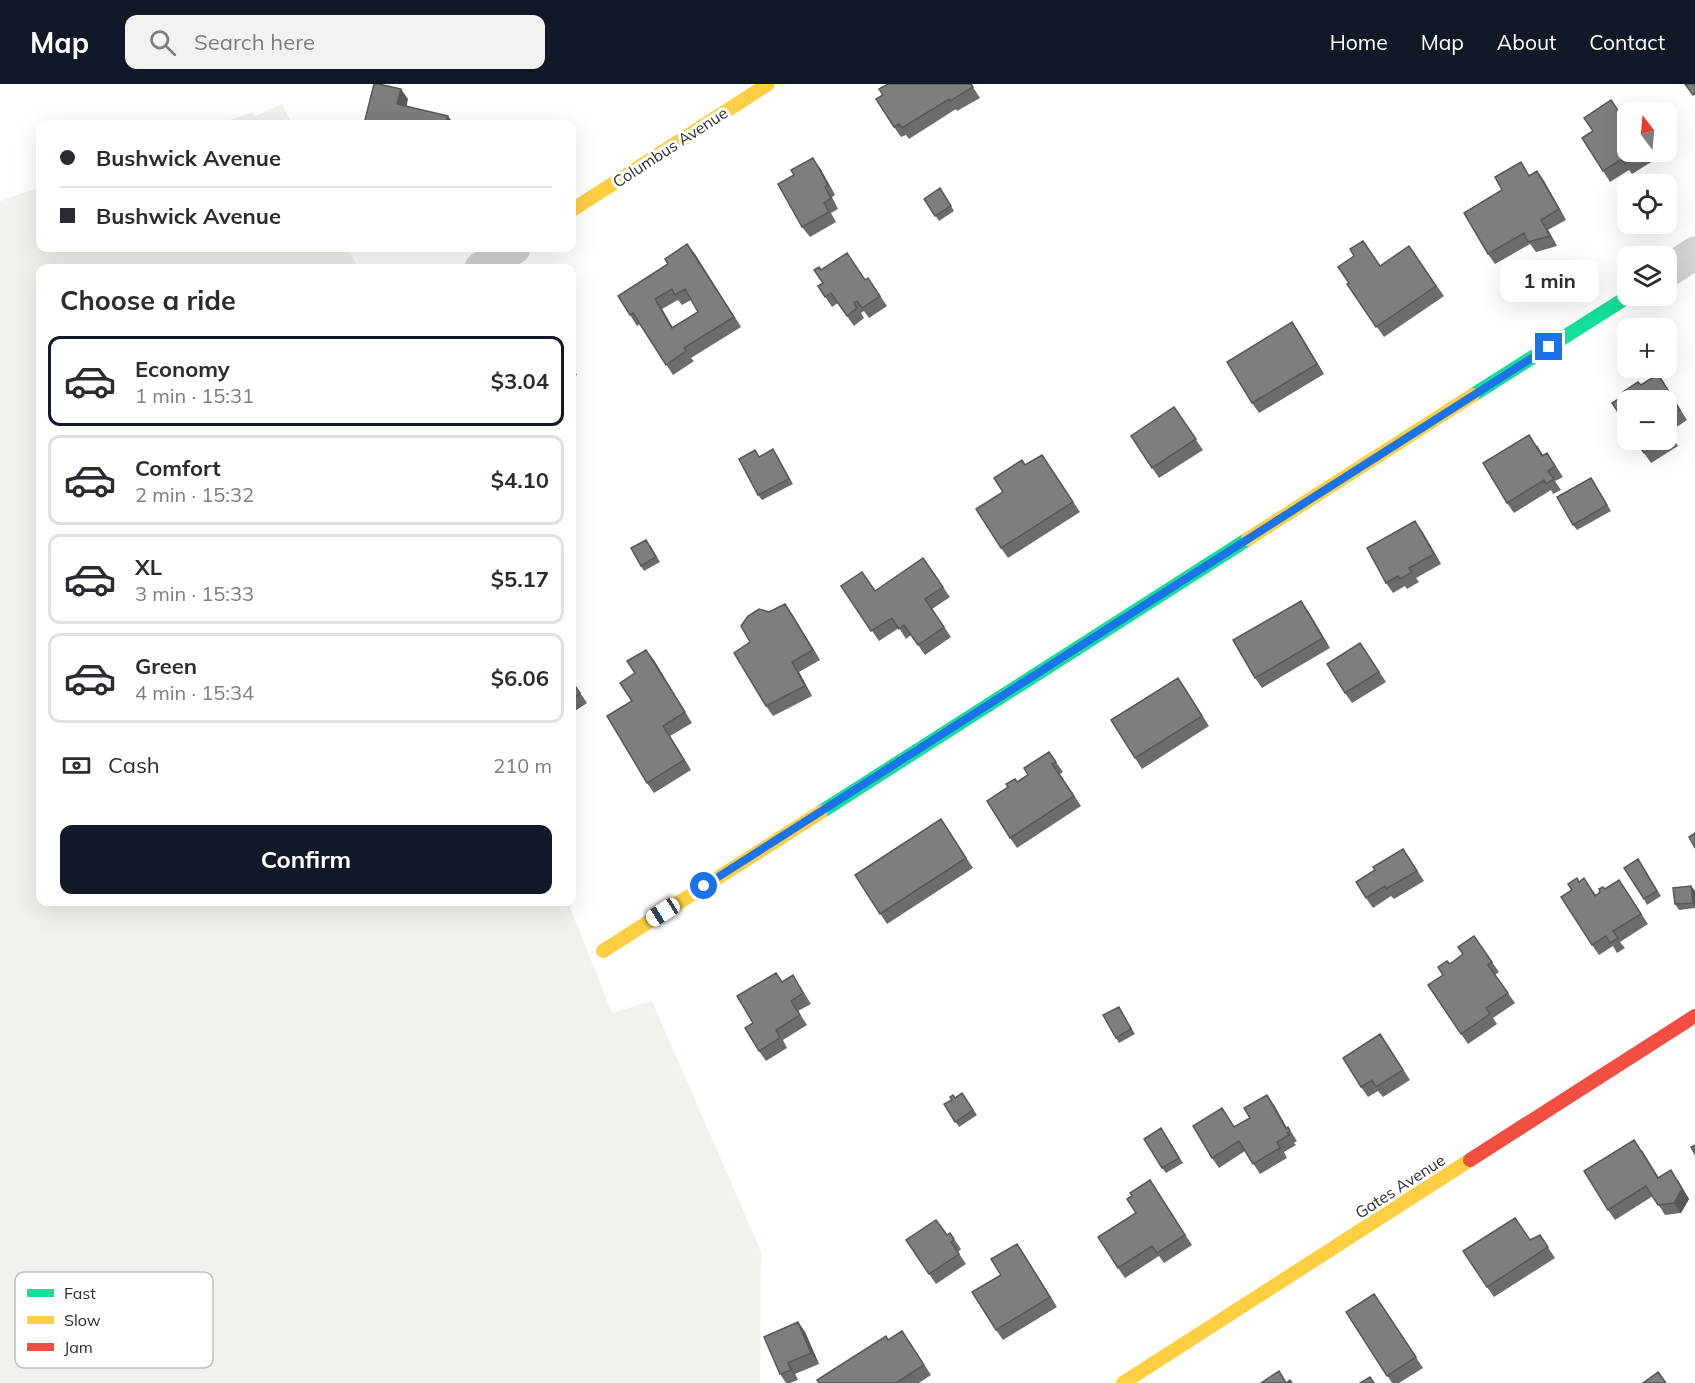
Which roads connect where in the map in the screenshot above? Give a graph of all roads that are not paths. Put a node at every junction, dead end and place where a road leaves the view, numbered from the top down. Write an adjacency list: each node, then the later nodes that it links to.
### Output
1 (768, 84): 2 (street, Columbus Avenue)
2 (576, 207)
3 (507, 252): 5 (street)
4 (1695, 254): 6 (street)
5 (488, 264)
6 (1677, 265)
7 (1617, 304): 8 (street)
8 (603, 951)
9 (1695, 1016): 10 (street, Gates Avenue)
10 (1123, 1383)

